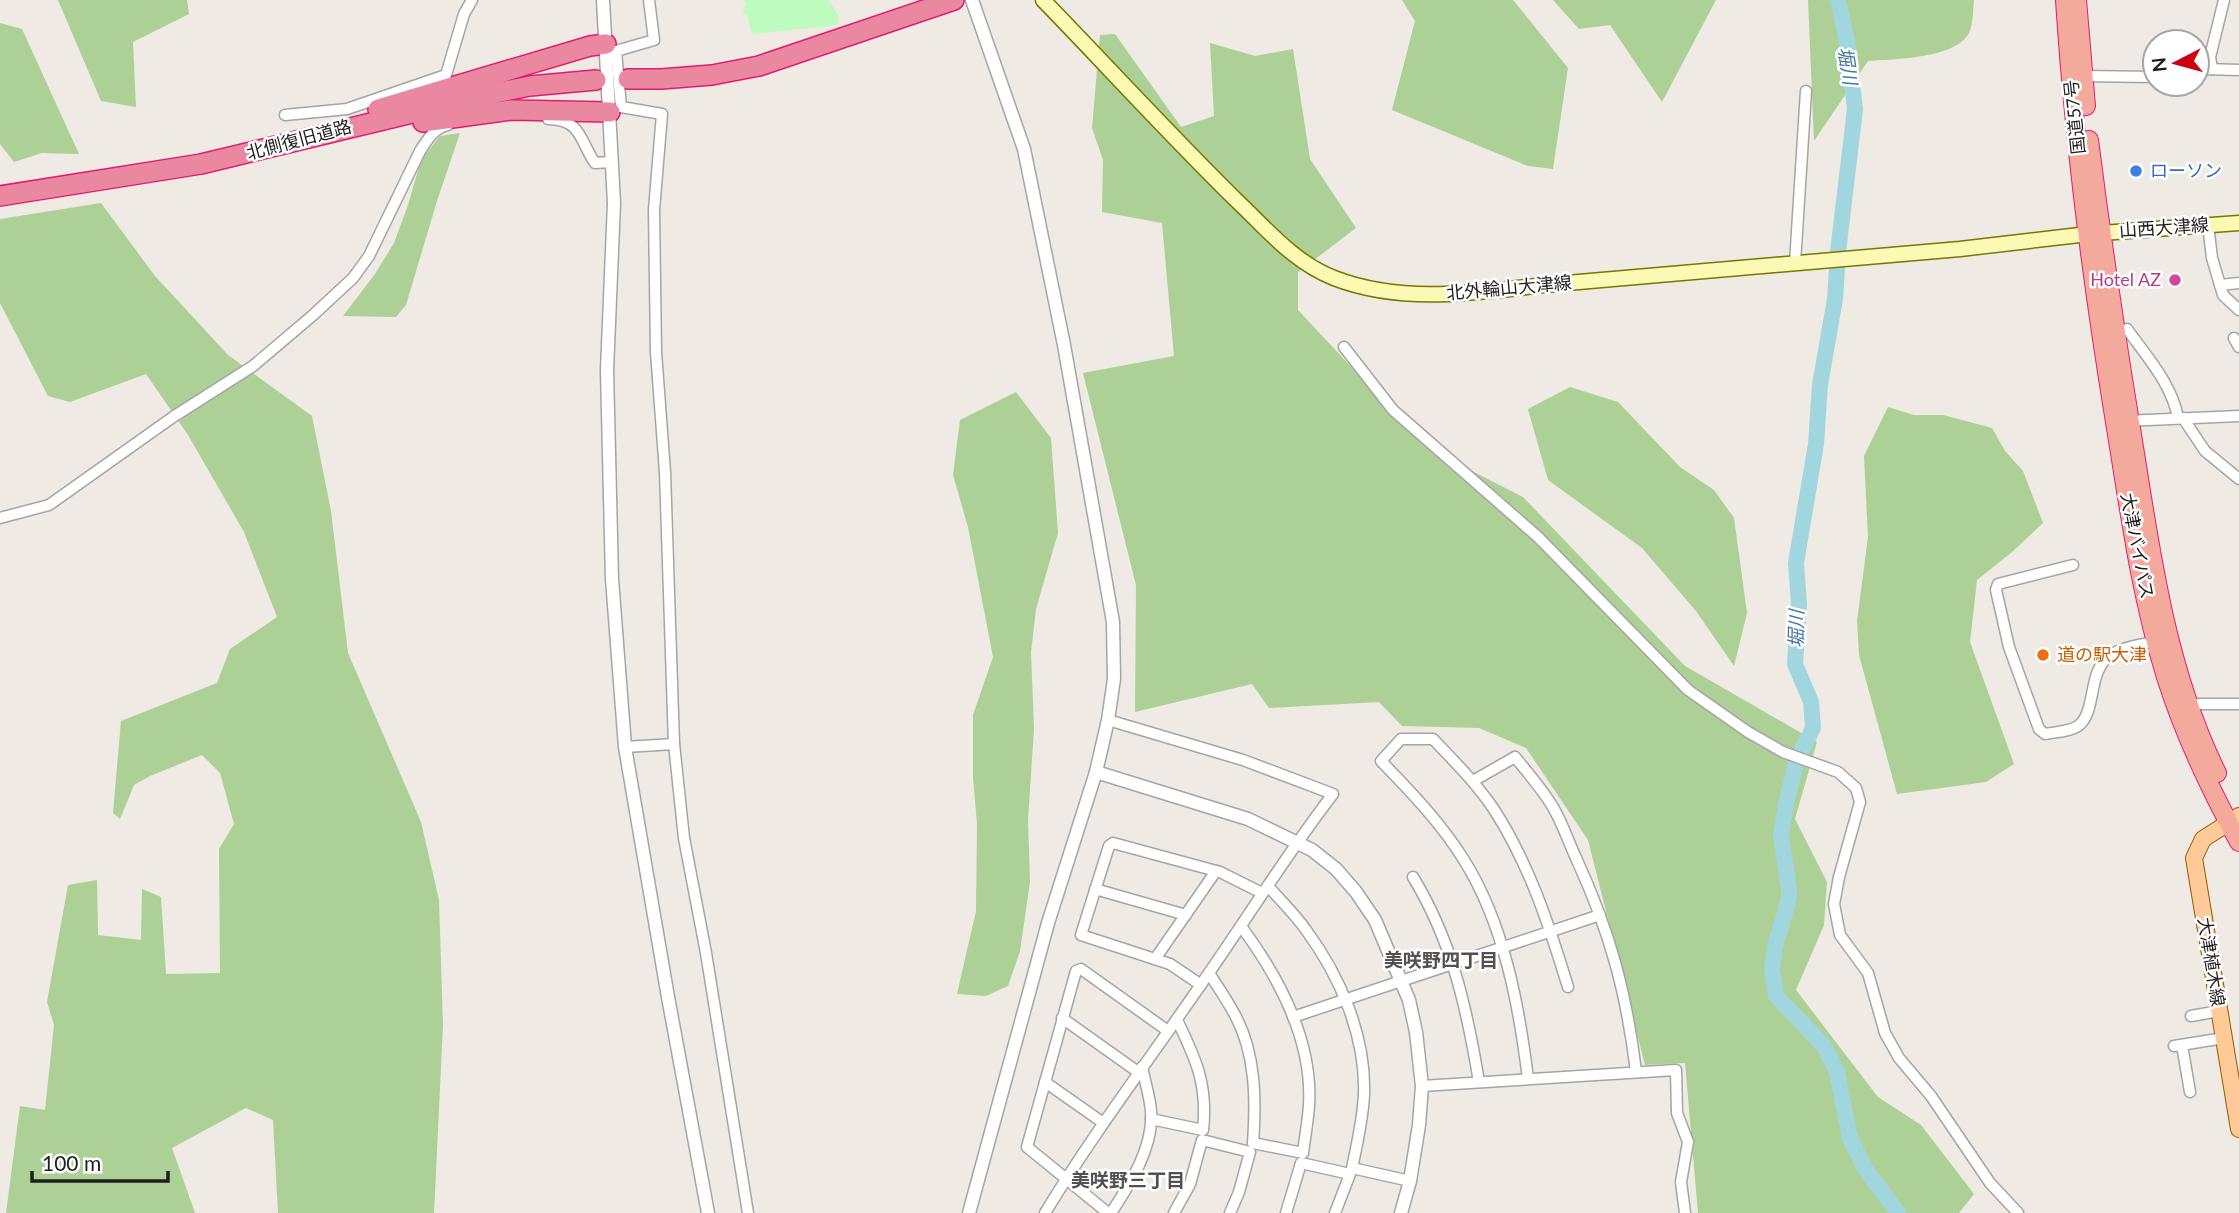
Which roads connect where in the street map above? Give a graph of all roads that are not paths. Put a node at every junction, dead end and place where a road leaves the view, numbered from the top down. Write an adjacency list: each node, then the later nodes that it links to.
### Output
1 (472, 0): 19 (street)
2 (603, 0): 10 (street)
3 (649, 0): 42 (street)
4 (954, 0): 15 (highway)
5 (972, 0): 41 (street)
6 (1043, 0): 26 (main road, 北外輪山大津線)
7 (2065, 0): 25 (highway, 国道57号)
8 (2077, 0): 13 (highway, 国道57号)
9 (2224, 0): 11 (street)
10 (606, 44): 18 (street); 20 (highway)
11 (2212, 69): 12 (street)
12 (2239, 70)
13 (2083, 76): 14 (street); 25 (highway, 国道57号)
14 (2141, 77)
15 (628, 79)
16 (596, 80): 20 (highway, 北側復旧道路)
17 (1806, 91): 26 (street)
18 (610, 112): 20 (highway); 21 (street)
19 (285, 115)
20 (316, 136): 22 (highway, 北側復旧道路)
21 (612, 162): 36 (street); 43 (street)
22 (0, 195)
23 (2239, 223): 25 (main road, 山西大津線)
24 (2209, 233): 28 (street)
25 (2095, 234): 26 (main road, 北外輪山大津線); 34 (highway, 大津バイパス)
26 (1795, 263)
27 (2239, 283): 28 (street)
28 (2220, 285): 29 (street)
29 (2239, 310)
30 (2127, 330): 33 (street)
31 (1343, 347): 99 (street)
32 (2239, 416): 33 (street)
33 (2181, 418): 34 (street); 35 (street)
34 (2122, 421): 38 (highway, 大津バイパス); 39 (highway, 大津バイパス)
35 (2239, 480)
36 (0, 518)
37 (2073, 565): 38 (street)
38 (2157, 642): 46 (highway, 大津バイパス)
39 (2189, 704): 40 (street); 46 (highway, 大津バイパス)
40 (2239, 704)
41 (1108, 720): 44 (street); 47 (street)
42 (674, 744): 43 (street); 89 (street)
43 (625, 747): 88 (street)
44 (1096, 772): 47 (street); 90 (street)
45 (1473, 781): 54 (street); 56 (street); 57 (street)
46 (2236, 819): 48 (highway, 大津バイパス); 65 (main road, 大津植木線)
47 (1297, 842): 52 (street); 61 (street)
48 (2239, 842)
49 (1216, 871): 51 (street); 52 (street); 53 (street)
50 (1413, 877): 59 (street)
51 (1095, 889): 53 (street); 58 (street)
52 (1265, 890): 55 (street); 64 (street)
53 (1186, 915): 58 (street)
54 (1600, 915): 56 (street); 73 (street)
55 (1241, 926): 60 (street); 67 (street)
56 (1550, 930): 57 (street); 63 (street)
57 (1501, 948): 59 (street); 74 (street)
58 (1155, 959): 62 (street)
59 (1454, 964): 61 (street); 76 (street)
60 (1209, 973): 62 (street); 83 (street)
61 (1401, 981): 64 (street); 77 (street)
62 (1201, 985): 69 (street)
63 (1568, 987)
64 (1346, 1000): 67 (street); 85 (street)
65 (2219, 1011): 66 (street); 71 (main road, 大津植木線)
66 (2190, 1016)
67 (1293, 1017): 84 (street)
68 (1062, 1018): 70 (street); 72 (street); 75 (street)
69 (1177, 1020): 70 (street); 82 (street)
70 (1168, 1031): 72 (street)
71 (2224, 1038): 78 (street); 81 (main road, 大津植木線)
72 (1140, 1070): 79 (street); 80 (street)
73 (1636, 1071): 74 (street); 98 (street)
74 (1528, 1079): 76 (street)
75 (1045, 1082): 80 (street); 86 (street)
76 (1479, 1082): 77 (street)
77 (1422, 1086): 87 (street)
78 (2190, 1092)
79 (1151, 1119): 82 (street); 92 (street)
80 (1102, 1122): 86 (street)
81 (2239, 1129)
82 (1203, 1135): 83 (street); 93 (street)
83 (1252, 1147): 84 (street); 94 (street)
84 (1302, 1158): 85 (street); 95 (street)
85 (1351, 1171): 87 (street); 96 (street)
86 (1066, 1178): 91 (street); 92 (street)
87 (1410, 1181): 97 (street)
88 (708, 1213)
89 (748, 1213)
90 (969, 1213)
91 (1045, 1213)
92 (1110, 1213)
93 (1174, 1213)
94 (1230, 1213)
95 (1286, 1213)
96 (1335, 1213)
97 (1401, 1213)
98 (1685, 1213)
99 (2018, 1213)

